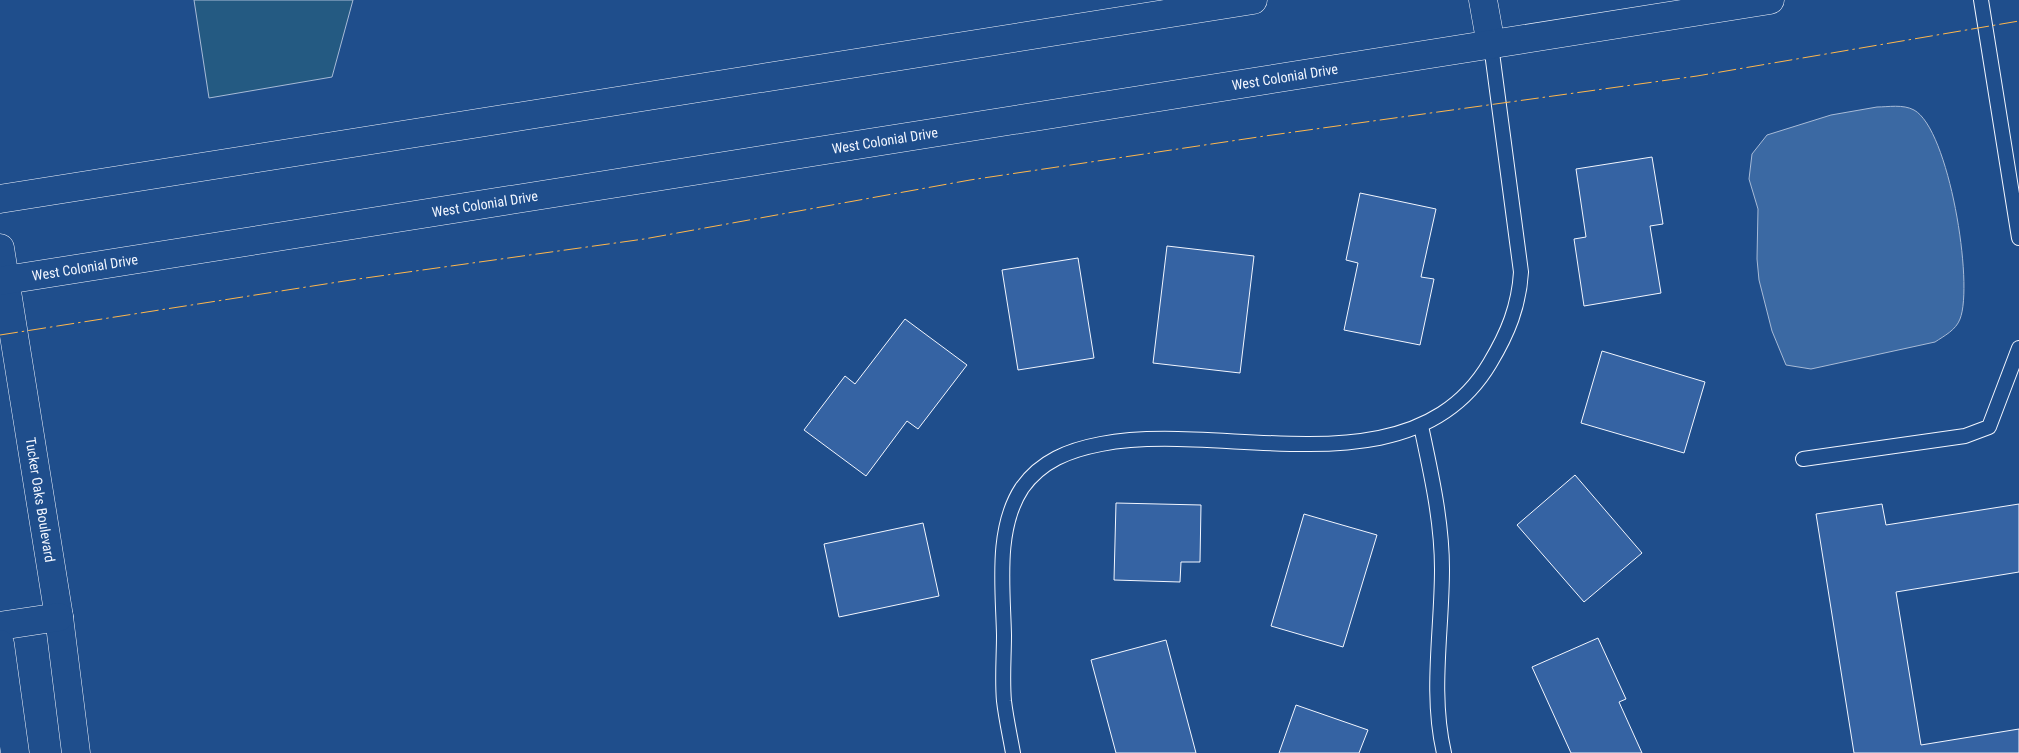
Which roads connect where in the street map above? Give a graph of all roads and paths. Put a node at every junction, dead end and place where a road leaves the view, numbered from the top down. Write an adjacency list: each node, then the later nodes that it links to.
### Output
1 (1253, 0): 6 (main road)
2 (1483, 0): 5 (main road)
3 (1770, 0): 5 (main road, West Colonial Drive)
4 (1981, 0): 7 (lane)
5 (1490, 45): 9 (main road, West Colonial Drive); 11 (lane)
6 (0, 199)
7 (2019, 238)
8 (0, 248): 9 (main road, Tucker Oaks Boulevard)
9 (3, 280): 13 (main road, Tucker Oaks Boulevard)
10 (2019, 348): 12 (lane)
11 (1421, 426): 18 (lane); 19 (lane)
12 (1803, 459)
13 (58, 617): 14 (main road); 17 (main road, Tucker Oaks Boulevard)
14 (0, 626)
15 (0, 644): 16 (main road)
16 (15, 753)
17 (76, 753)
18 (1013, 753)
19 (1444, 753)

